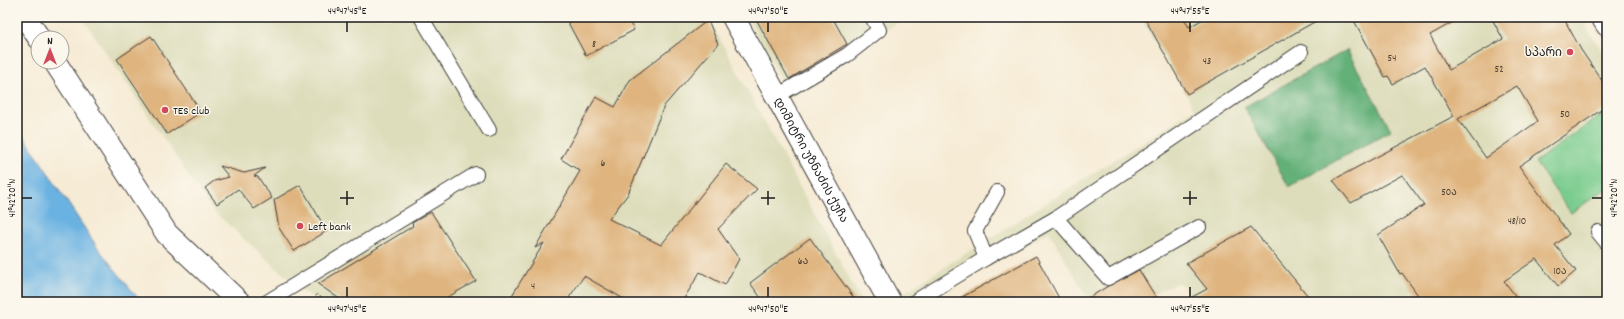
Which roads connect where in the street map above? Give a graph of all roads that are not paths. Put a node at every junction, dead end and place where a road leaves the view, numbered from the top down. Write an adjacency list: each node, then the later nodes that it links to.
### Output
1 (25, 17): 7 (main road)
2 (421, 17): 11 (lane)
3 (733, 17): 10 (main road, დიმიტრი უზნაძის ქუჩა)
4 (872, 17): 10 (lane)
5 (1602, 17): 6 (main road)
6 (1607, 25)
7 (34, 30)
8 (1301, 52): 14 (lane)
9 (60, 70): 19 (main road)
10 (777, 96): 21 (main road, დიმიტრი უზნაძის ქუჩა)
11 (489, 130)
12 (476, 174): 20 (lane)
13 (997, 192): 18 (lane)
14 (1056, 218): 15 (lane); 18 (lane)
15 (1199, 227)
16 (1598, 232): 17 (lane)
17 (1607, 243)
18 (986, 258): 22 (lane)
19 (239, 302)
20 (267, 302)
21 (890, 302)
22 (914, 302)

